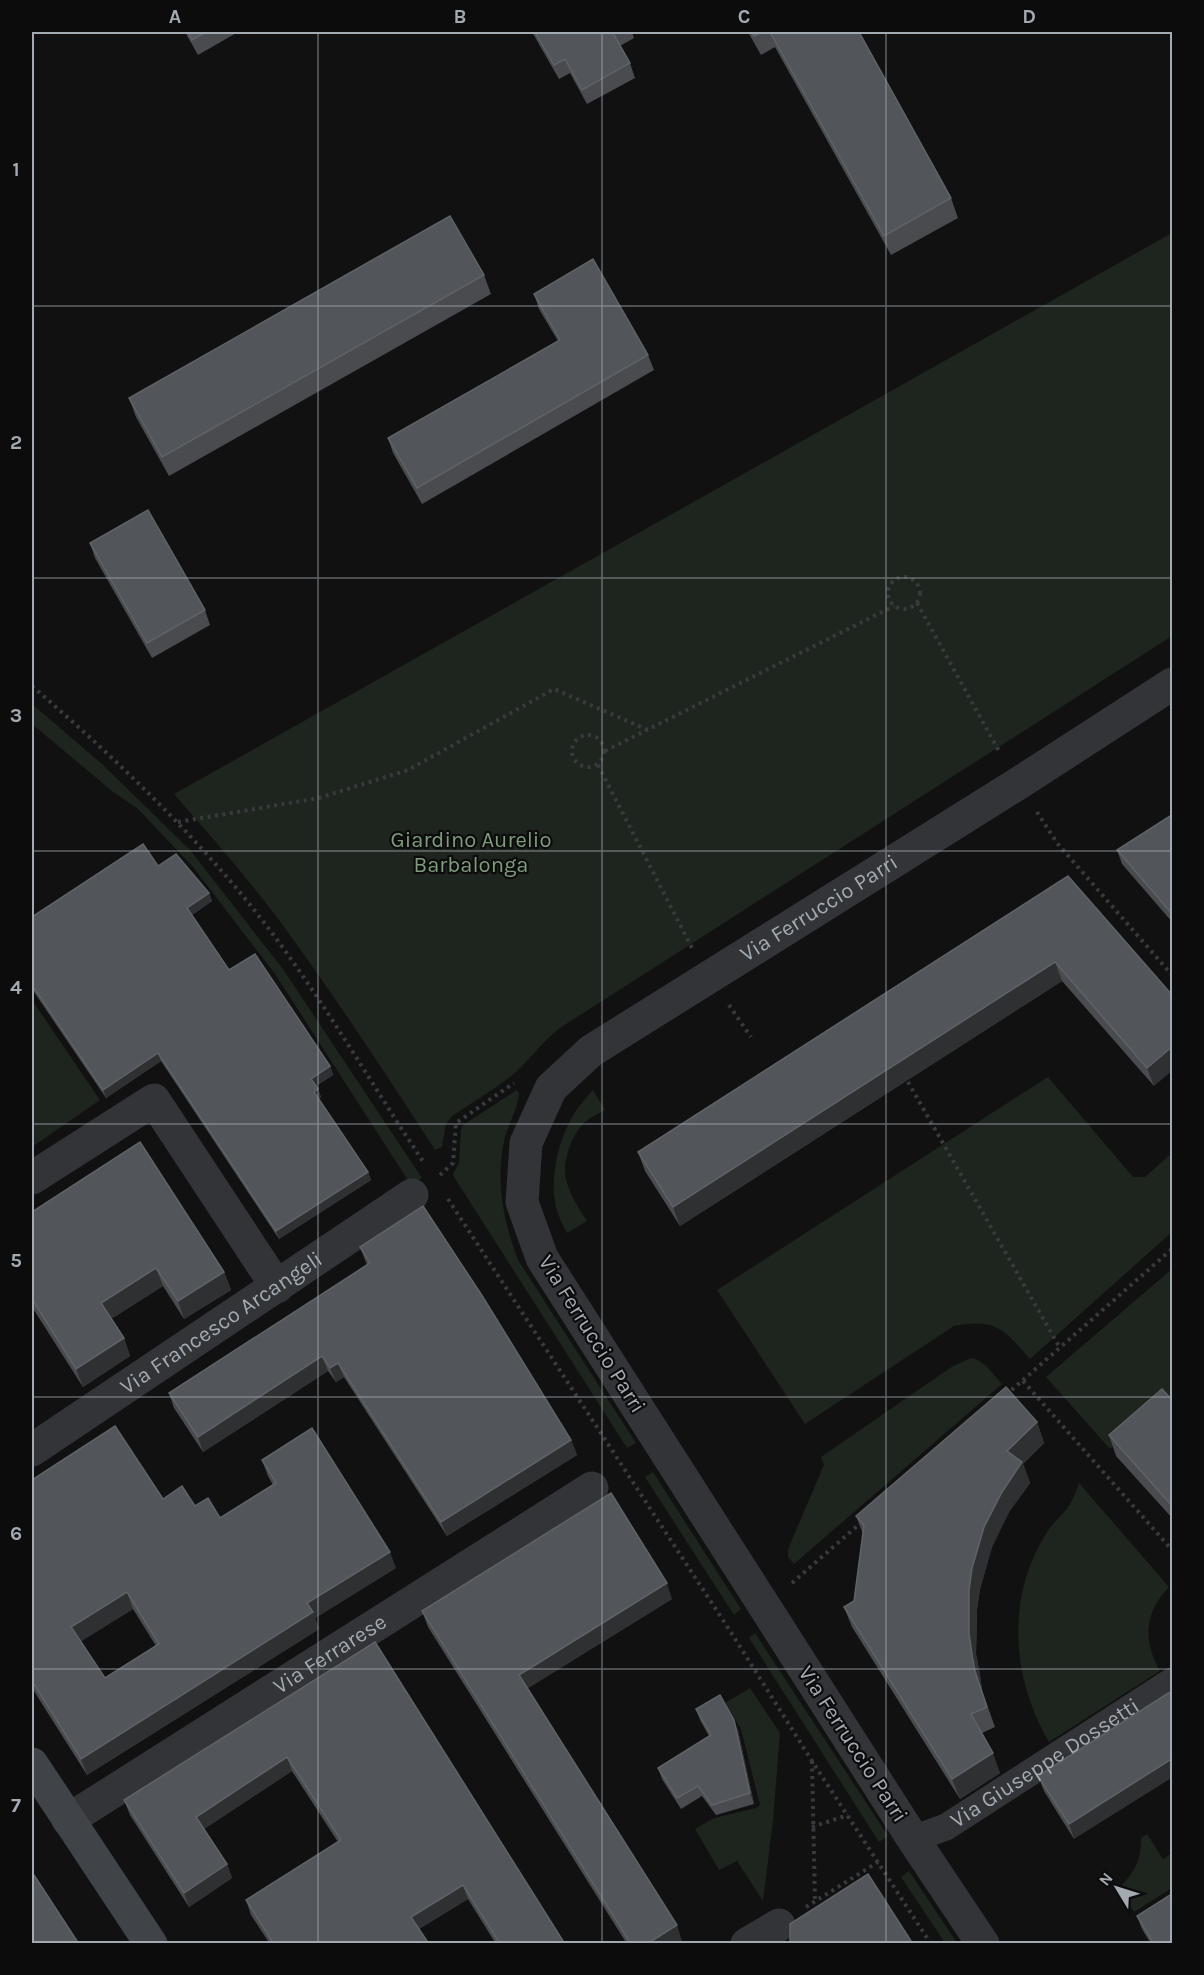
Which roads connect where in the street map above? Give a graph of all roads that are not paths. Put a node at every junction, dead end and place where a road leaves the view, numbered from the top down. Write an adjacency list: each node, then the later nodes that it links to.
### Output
1 (1173, 684): 10 (street, Via Ferruccio Parri)
2 (32, 1178): 4 (street)
3 (421, 1183): 4 (street, Via Francesco Arcangeli)
4 (277, 1287): 5 (street, Via Francesco Arcangeli)
5 (32, 1450)
6 (592, 1488): 9 (street, Via Ferrarese)
7 (1173, 1681): 10 (street, Via Giuseppe Dossetti)
8 (32, 1764): 9 (main road)
9 (68, 1820): 12 (main road)
10 (913, 1839): 14 (street, Via Ferruccio Parri)
11 (779, 1925): 13 (street)
12 (151, 1944)
13 (747, 1944)
14 (983, 1944)

